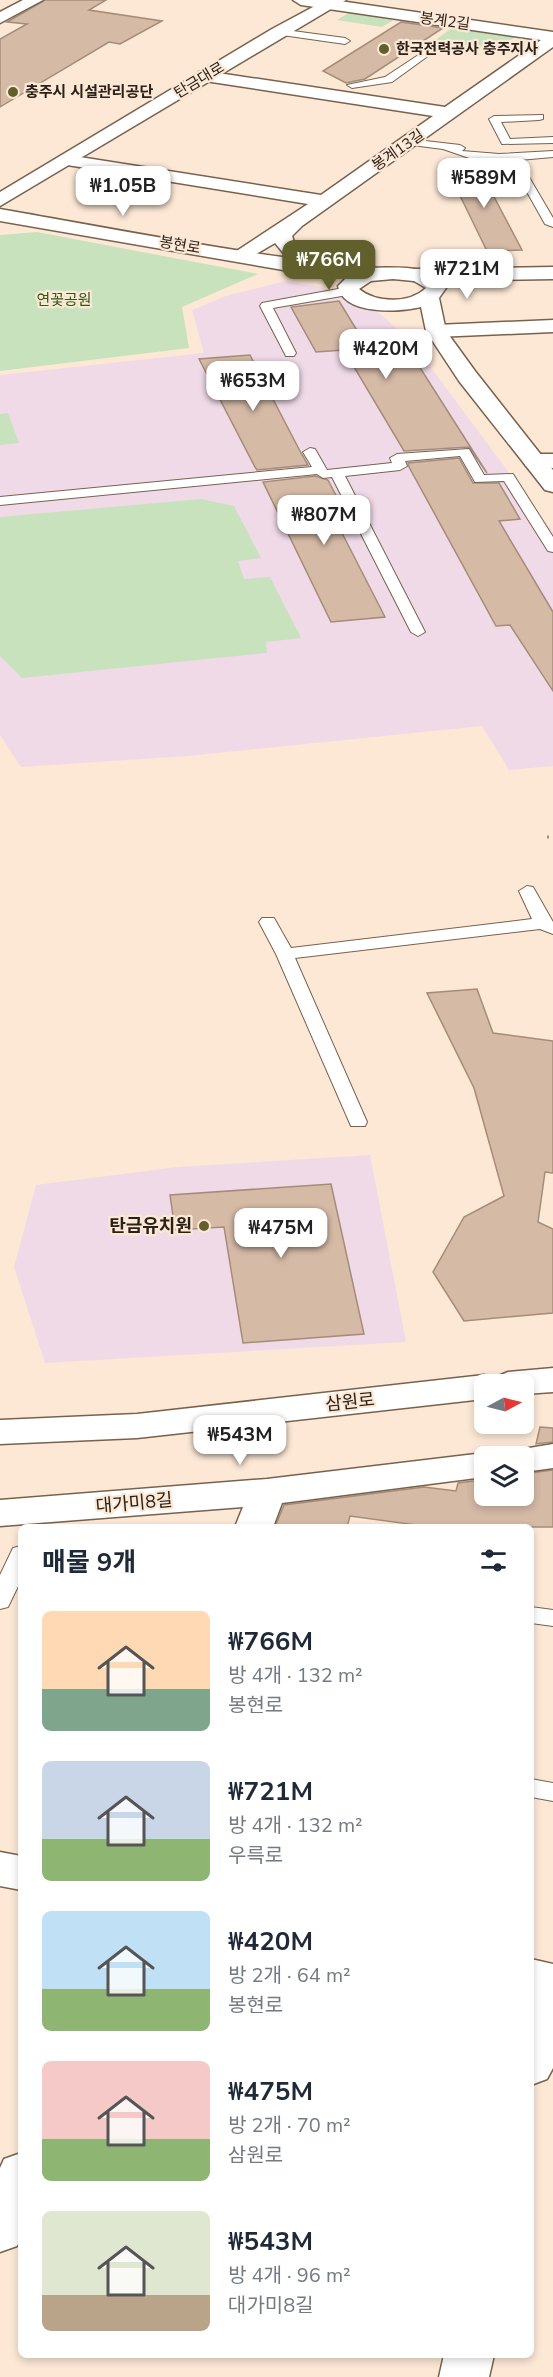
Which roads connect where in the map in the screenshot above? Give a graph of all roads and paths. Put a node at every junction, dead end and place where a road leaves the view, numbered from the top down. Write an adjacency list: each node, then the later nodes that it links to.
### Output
1 (35, 0): 4 (street)
2 (301, 0): 3 (street, 봉계2길)
3 (334, 2): 5 (street, 탄금대로); 6 (street, 봉계2길)
4 (0, 18)
5 (278, 32): 7 (lane); 9 (street, 탄금대로)
6 (553, 38): 11 (street, 봉계13길)
7 (345, 41)
8 (429, 51): 10 (lane)
9 (205, 76): 11 (street); 16 (street, 탄금대로)
10 (352, 85)
11 (448, 113): 13 (street, 봉계13길)
12 (553, 140): 12 (lane)
13 (408, 142): 15 (lane); 19 (street, 봉계13길)
14 (553, 154): 15 (lane)
15 (511, 159): 17 (lane); 20 (lane)
16 (67, 160): 18 (street, 탄금대로); 19 (street)
17 (553, 164)
18 (0, 200)
19 (325, 201): 22 (street, 봉계13길)
20 (548, 209): 23 (lane)
21 (0, 215): 24 (street, 봉현로)
22 (295, 222): 24 (street, 봉계13길); 26 (street)
23 (551, 224)
24 (239, 256): 25 (street, 봉현로)
25 (289, 265): 26 (street, 봉현로); 31 (street, 봉현로)
26 (322, 268): 28 (street, 봉현로)
27 (553, 273): 30 (street)
28 (373, 274): 29 (street, 봉현로); 31 (street)
29 (414, 275): 30 (street, 봉현로); 32 (street)
30 (489, 276): 32 (street)
31 (348, 289): 33 (street, 봉현로); 37 (lane)
32 (432, 293): 33 (street); 35 (street)
33 (388, 305): 35 (street)
34 (543, 327): 35 (street); 36 (street)
35 (436, 331): 39 (street)
36 (553, 349)
37 (290, 352)
38 (310, 452): 40 (lane)
39 (544, 461): 42 (street)
40 (321, 470): 41 (lane); 43 (lane)
41 (337, 473): 44 (lane); 45 (lane)
42 (553, 484)
43 (0, 501)
44 (553, 548)
45 (418, 632)
46 (547, 837): 47 (path)
47 (553, 837)
48 (527, 891): 50 (lane)
49 (268, 922): 51 (lane)
50 (548, 926): 51 (lane)
51 (285, 954): 52 (lane)
52 (358, 1122)
53 (553, 1380): 54 (street)
54 (534, 1382)
55 (474, 1388): 56 (street, 삼원로)
56 (0, 1432)
57 (553, 1456): 58 (street)
58 (534, 1459)
59 (474, 1466): 60 (street, 대가미8길)
60 (267, 1492): 62 (street, 대가미8길); 63 (street)
61 (0, 1513): 62 (street, 대가미8길)
62 (37, 1519)
63 (255, 1524)
64 (18, 1561): 65 (lane)
65 (0, 1601)
66 (534, 1615): 67 (lane)
67 (553, 1618)
68 (534, 1789): 69 (lane)
69 (553, 1792)
70 (0, 1869): 71 (street)
71 (18, 1872)
72 (534, 1978): 73 (street)
73 (553, 1982)
74 (553, 1991): 75 (street)
75 (534, 2056)
76 (18, 2181): 77 (street)
77 (0, 2231)
78 (468, 2358): 79 (street)
79 (464, 2377)

